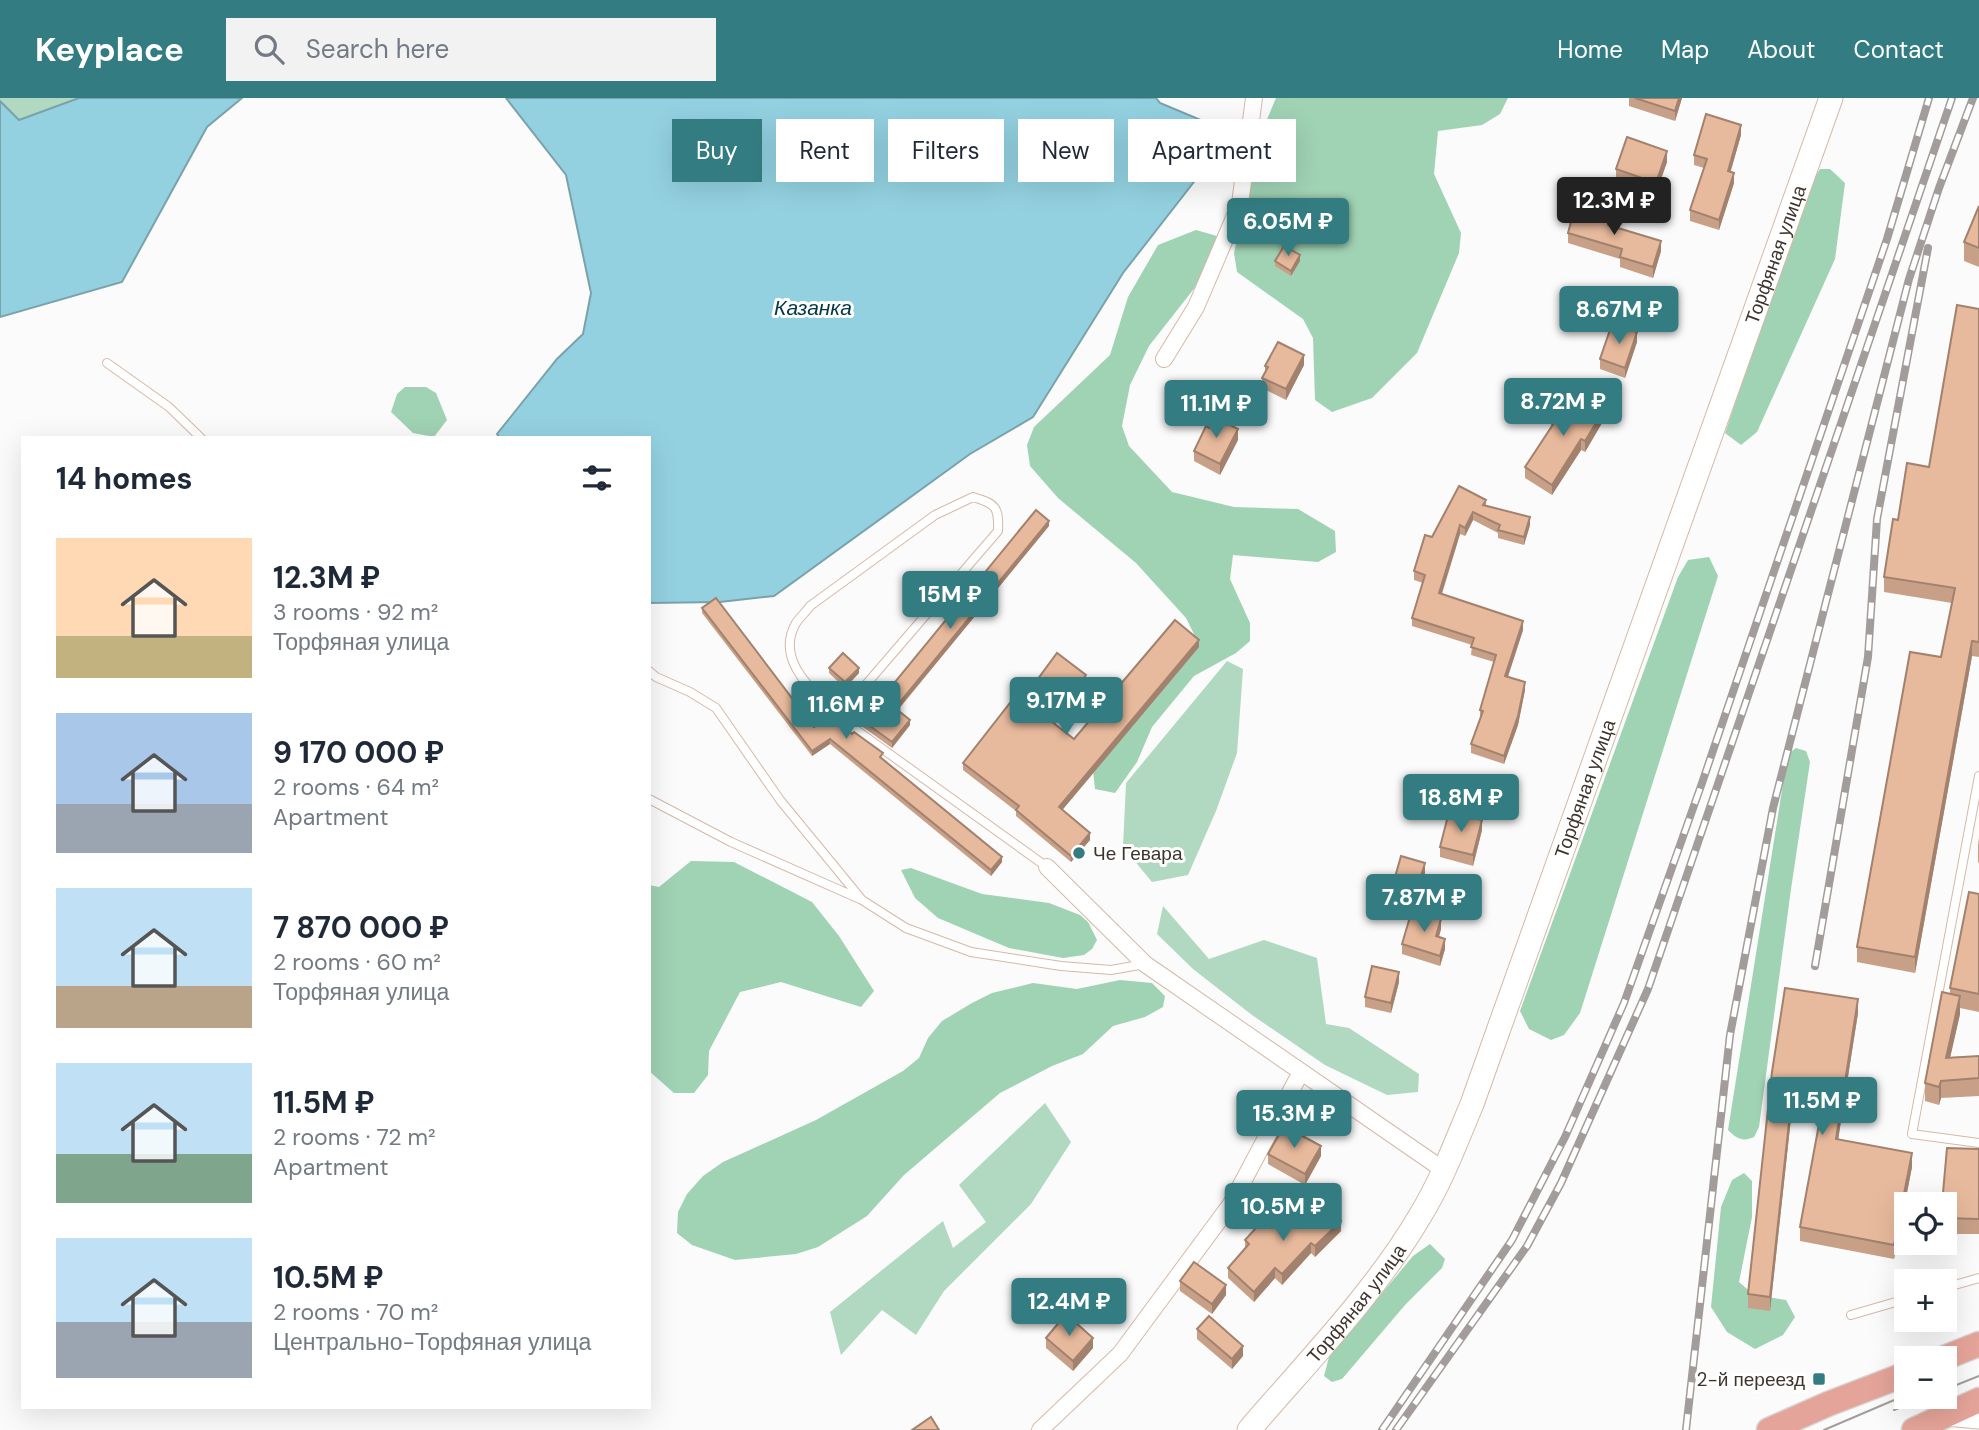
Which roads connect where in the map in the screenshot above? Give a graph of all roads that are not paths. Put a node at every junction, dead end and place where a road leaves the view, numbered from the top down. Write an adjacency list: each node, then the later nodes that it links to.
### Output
1 (1254, 98): 3 (street)
2 (1831, 98): 15 (street, Торфяная улица)
3 (1164, 359)
4 (107, 363): 5 (lane)
5 (199, 436)
6 (651, 673): 11 (lane)
7 (838, 717): 7 (lane); 10 (lane)
8 (1979, 776): 14 (lane)
9 (651, 800): 11 (lane)
10 (1047, 867): 12 (street)
11 (862, 900): 12 (lane)
12 (1145, 964): 13 (street)
13 (1301, 1072): 15 (street); 26 (street)
14 (1979, 1143)
15 (1445, 1171): 27 (street, Торфяная улица)
16 (1979, 1278): 17 (lane)
17 (1957, 1284)
18 (1894, 1302): 19 (lane)
19 (1851, 1315)
20 (1979, 1344): 21 (main road)
21 (1957, 1353)
22 (1894, 1379): 28 (main road)
23 (1979, 1399): 24 (main road)
24 (1946, 1414): 25 (street); 29 (main road)
25 (1979, 1417)
26 (1040, 1430)
27 (1249, 1430)
28 (1769, 1430)
29 (1913, 1430)

